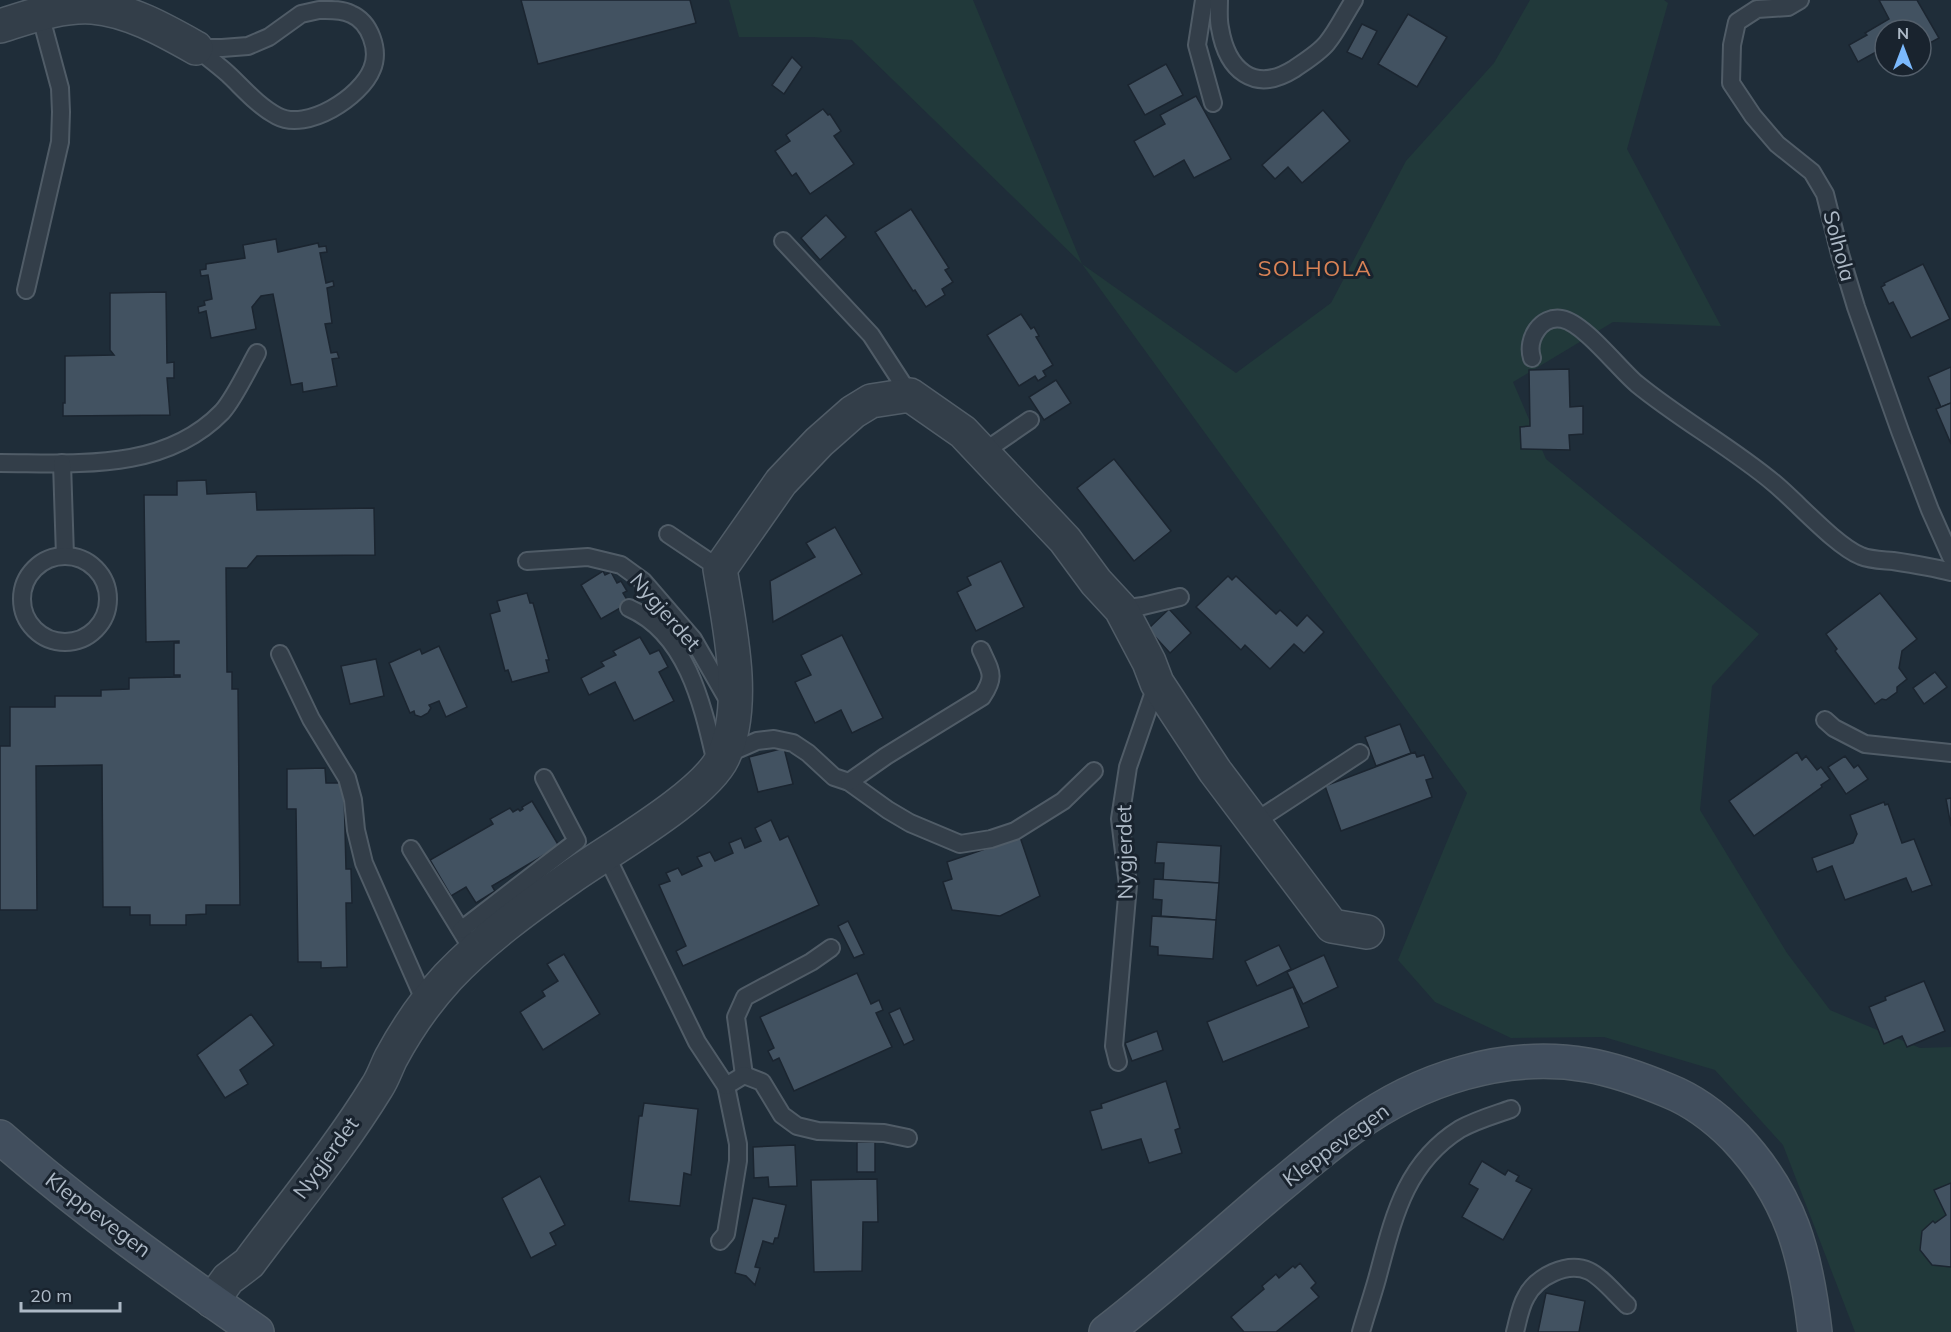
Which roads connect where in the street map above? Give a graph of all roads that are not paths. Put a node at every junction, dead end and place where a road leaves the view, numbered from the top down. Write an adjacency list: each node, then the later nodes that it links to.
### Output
1 (1204, 0): 8 (lane)
2 (1219, 0): 3 (lane)
3 (1354, 0)
4 (1800, 0): 20 (lane, Solhola)
5 (40, 14): 6 (street); 7 (street); 10 (lane)
6 (0, 26)
7 (196, 48): 7 (lane)
8 (1213, 103)
9 (783, 241): 13 (lane)
10 (26, 290)
11 (257, 353): 17 (lane)
12 (1532, 358): 23 (lane)
13 (910, 395): 15 (street); 22 (street)
14 (1030, 420): 15 (lane)
15 (982, 453): 26 (street)
16 (0, 463): 17 (lane)
17 (62, 463): 19 (lane)
18 (668, 534): 22 (lane)
19 (65, 556): 19 (lane)
20 (1951, 557)
21 (527, 561): 30 (lane, Nygjerdet)
22 (720, 569): 30 (street, Nygjerdet)
23 (1951, 572)
24 (1180, 597): 26 (lane)
25 (629, 608): 34 (lane, Nygjerdet)
26 (1121, 609): 29 (street)
27 (981, 650): 37 (lane)
28 (280, 654): 44 (lane)
29 (1157, 683): 38 (street); 45 (lane, Nygjerdet)
30 (735, 713): 34 (street, Nygjerdet)
31 (1825, 720): 33 (lane)
32 (1360, 753): 38 (lane)
33 (1951, 753)
34 (721, 761): 37 (lane, Nygjerdet); 40 (street, Nygjerdet)
35 (1094, 771): 37 (lane, Nygjerdet)
36 (544, 778): 42 (lane, Nygjerdet)
37 (849, 782)
38 (1253, 823): 41 (street)
39 (411, 849): 42 (lane)
40 (605, 853): 42 (street, Nygjerdet); 47 (lane)
41 (1367, 932)
42 (468, 941): 44 (street, Nygjerdet)
43 (831, 948): 46 (lane)
44 (426, 1004): 52 (street, Nygjerdet)
45 (1118, 1062)
46 (744, 1075): 47 (lane); 50 (lane)
47 (726, 1086): 51 (lane)
48 (1511, 1109): 56 (lane)
49 (0, 1137): 52 (main road, Kleppevegen)
50 (908, 1138)
51 (720, 1241)
52 (212, 1301): 54 (main road, Kleppevegen)
53 (1627, 1305): 57 (lane)
54 (257, 1332)
55 (1106, 1332): 58 (main road, Kleppevegen)
56 (1361, 1332)
57 (1515, 1332)
58 (1815, 1332)

